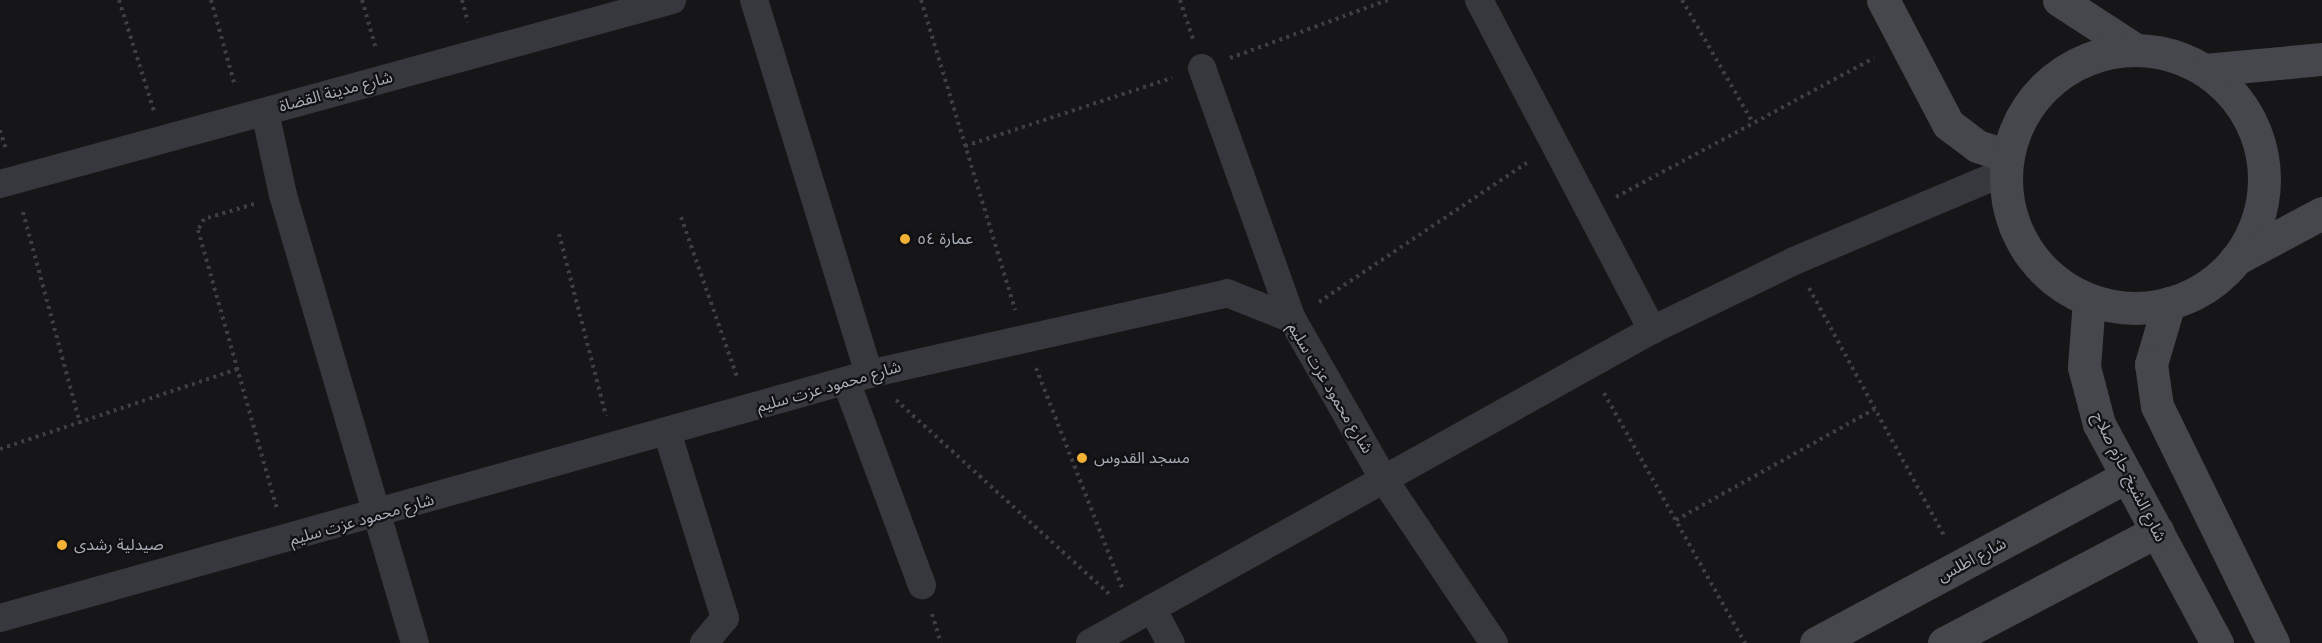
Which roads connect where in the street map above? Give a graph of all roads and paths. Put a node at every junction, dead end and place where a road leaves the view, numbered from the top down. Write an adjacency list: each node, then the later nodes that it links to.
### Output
1 (119, 0): 22 (path)
2 (211, 0): 19 (path)
3 (362, 0): 18 (path)
4 (672, 0): 18 (street, شارع مدينة القضاة)
5 (754, 0): 41 (street)
6 (921, 0): 24 (path)
7 (1180, 0): 16 (path)
8 (1388, 0): 16 (path)
9 (1479, 0): 23 (street)
10 (1682, 0): 20 (path)
11 (1883, 0): 13 (street)
12 (2059, 0): 14 (street)
13 (1903, 42): 20 (path); 25 (street)
14 (2136, 50): 17 (street); 25 (street)
15 (2322, 59): 17 (street)
16 (1202, 68): 24 (path); 36 (street)
17 (2205, 70): 32 (street)
18 (384, 79): 19 (street, شارع مدينة القضاة)
19 (254, 115): 22 (street, شارع مدينة القضاة); 27 (street)
20 (1753, 123): 28 (path)
21 (0, 130): 26 (path)
22 (163, 140): 26 (street, شارع مدينة القضاة)
23 (1556, 144): 28 (street); 36 (path)
24 (965, 146): 38 (path)
25 (2006, 164): 33 (street); 34 (street)
26 (7, 182): 44 (path)
27 (283, 195): 40 (path); 50 (street)
28 (1591, 211): 37 (street)
29 (2322, 213): 32 (street)
30 (681, 216): 43 (path)
31 (559, 234): 46 (path)
32 (2236, 259): 35 (street)
33 (1794, 261): 37 (street); 42 (path)
34 (2089, 300): 35 (street); 48 (street, شارع الشيخ حازم صلاح)
35 (2169, 303): 67 (street)
36 (1292, 319): 38 (street, شارع محمود عزت سليم); 49 (street, شارع محمود عزت سليم)
37 (1652, 330): 39 (street)
38 (1024, 338): 41 (street, شارع محمود عزت سليم); 56 (path)
39 (1587, 363): 49 (street); 51 (path)
40 (238, 369): 44 (path); 53 (path)
41 (857, 378): 43 (street, شارع محمود عزت سليم); 55 (street); 56 (path)
42 (1875, 409): 51 (path); 54 (path)
43 (749, 410): 45 (street, شارع محمود عزت سليم)
44 (80, 423): 47 (path)
45 (667, 432): 46 (street, شارع محمود عزت سليم); 59 (street)
46 (614, 448): 50 (street, شارع محمود عزت سليم)
47 (0, 449)
48 (2127, 476): 52 (street, شارع الشيخ حازم صلاح); 54 (street, شارع اطلس)
49 (1383, 478): 56 (street); 62 (street, شارع محمود عزت سليم)
50 (378, 515): 53 (street, شارع محمود عزت سليم); 58 (street)
51 (1676, 520): 63 (path)
52 (2157, 531): 65 (street); 66 (street, شارع الشيخ حازم صلاح)
53 (285, 541): 57 (street, شارع محمود عزت سليم)
54 (1961, 567): 64 (street, شارع اطلس)
55 (922, 585)
56 (1143, 613): 60 (street); 61 (street)
57 (0, 618)
58 (415, 643)
59 (704, 643)
60 (1090, 643)
61 (1171, 643)
62 (1494, 643)
63 (1745, 643)
64 (1816, 643)
65 (1944, 643)
66 (2217, 643)
67 (2273, 643)

